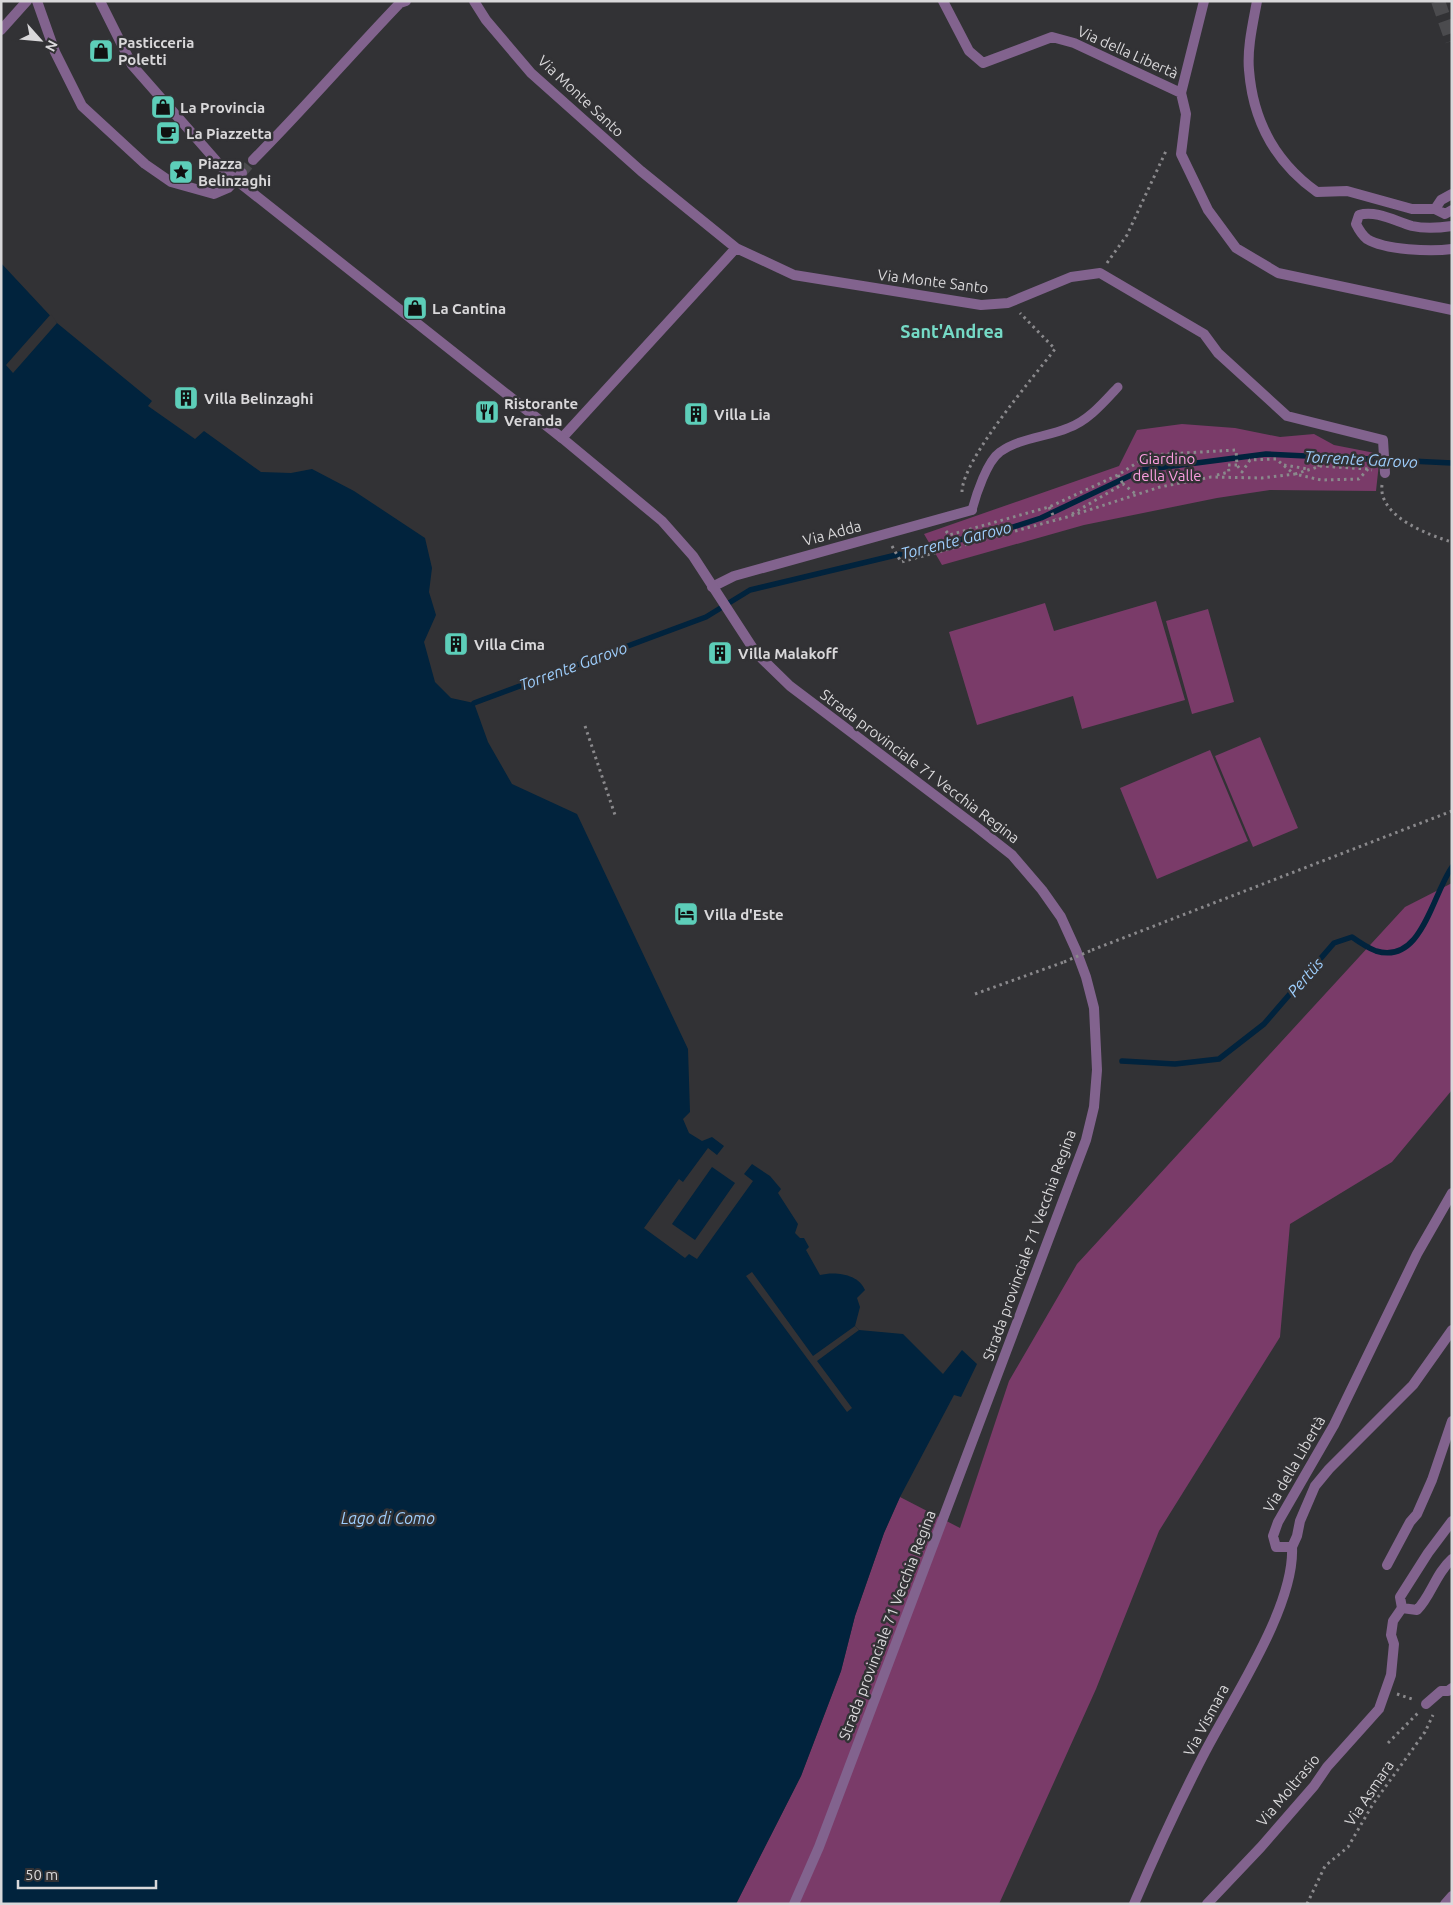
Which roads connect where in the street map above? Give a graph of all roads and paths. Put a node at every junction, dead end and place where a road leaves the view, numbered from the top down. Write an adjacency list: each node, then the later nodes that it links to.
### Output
1 (27, 1): 9 (street)
2 (37, 1): 13 (street)
3 (100, 1): 13 (street, Strada provinciale 71 Vecchia Regina)
4 (406, 1): 12 (street)
5 (474, 1): 18 (street, Via Monte Santo)
6 (943, 1): 10 (street, Via della Libertà)
7 (1204, 1): 10 (street)
8 (1257, 1): 15 (street)
9 (1, 30)
10 (1181, 93): 22 (street, Via della Libertà)
11 (1169, 145): 20 (path)
12 (253, 160)
13 (239, 176): 24 (street, Strada provinciale 71 Vecchia Regina)
14 (1452, 194): 15 (street)
15 (1435, 209): 16 (street)
16 (1452, 210)
17 (1452, 226): 19 (street)
18 (736, 248): 21 (street, Via Monte Santo); 24 (street)
19 (1452, 249)
20 (1100, 273): 21 (street, Via Monte Santo); 31 (street)
21 (1008, 302): 39 (path)
22 (1452, 310)
23 (1118, 387): 39 (lane)
24 (562, 438): 45 (street, Strada provinciale 71 Vecchia Regina)
25 (1323, 451): 28 (path)
26 (1237, 465): 27 (path); 33 (path); 34 (path)
27 (1284, 465): 29 (path); 32 (path)
28 (1321, 466): 29 (path); 30 (path)
29 (1312, 469): 32 (path)
30 (1368, 469): 32 (path); 35 (path)
31 (1385, 473): 44 (path)
32 (1294, 474): 34 (path)
33 (1118, 476): 36 (path); 38 (path)
34 (1212, 476): 37 (path)
35 (1375, 477)
36 (1123, 484): 37 (path); 40 (path)
37 (1137, 495): 40 (path)
38 (1049, 507): 41 (path); 43 (path)
39 (967, 511): 42 (street, Via Adda)
40 (1067, 516): 41 (path)
41 (1055, 519): 42 (path)
42 (886, 533): 45 (street, Via Adda)
43 (949, 536)
44 (1452, 542)
45 (712, 587): 63 (street, Strada provinciale 71 Vecchia Regina)
46 (585, 726): 48 (path)
47 (1452, 811): 49 (path, bridge)
48 (615, 815)
49 (975, 994)
50 (1452, 1193): 54 (street, Via della Libertà)
51 (1452, 1330): 54 (street, Via della Libertà)
52 (1452, 1421): 56 (street)
53 (1452, 1521): 57 (street)
54 (1292, 1547): 64 (street, Via Vismara)
55 (1452, 1559): 57 (street)
56 (1387, 1565)
57 (1402, 1608): 59 (street)
58 (1450, 1690): 60 (street); 66 (path, Via Asmara)
59 (1387, 1691): 60 (path); 65 (street, Via Moltrasio)
60 (1426, 1704): 61 (path)
61 (1388, 1744)
62 (1452, 1896): 67 (street)
63 (794, 1904)
64 (1134, 1904)
65 (1207, 1904)
66 (1307, 1904)
67 (1445, 1904)

